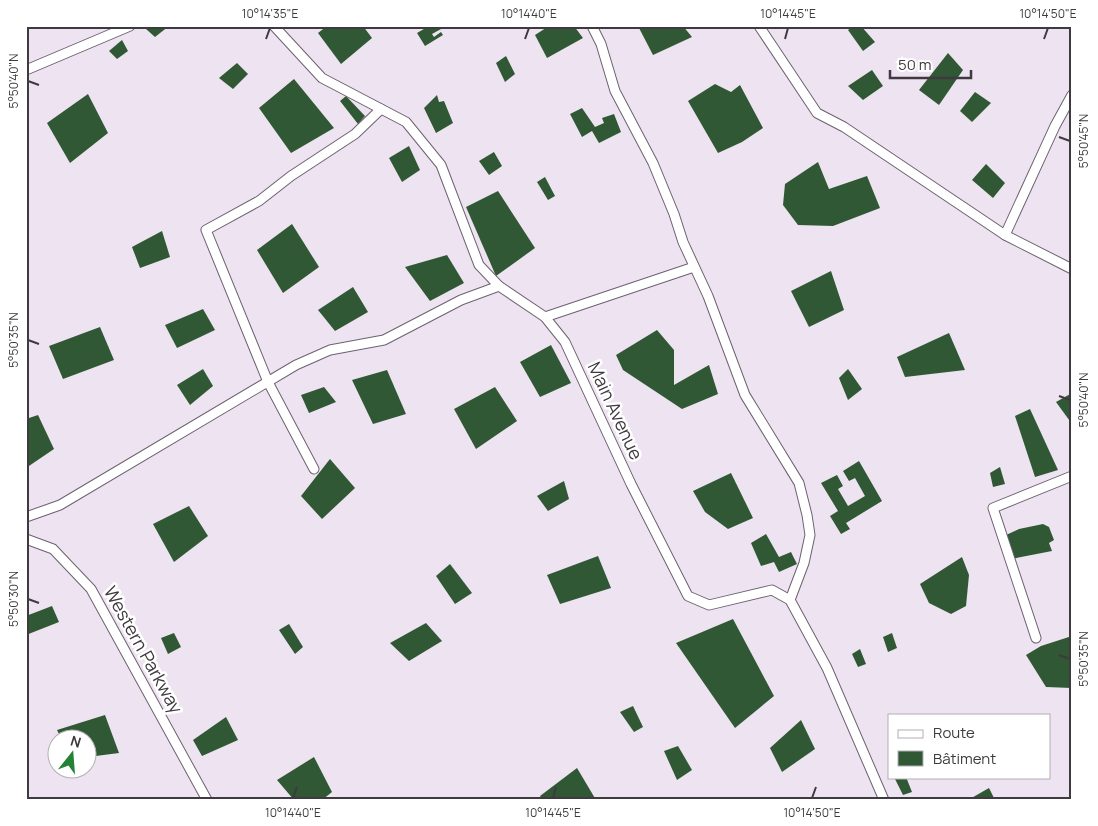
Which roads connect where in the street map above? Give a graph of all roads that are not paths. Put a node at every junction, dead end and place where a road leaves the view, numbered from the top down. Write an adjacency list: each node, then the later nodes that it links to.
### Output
1 (130, 26): 5 (street)
2 (274, 26): 7 (street, Main Avenue)
3 (592, 26): 10 (street)
4 (760, 26): 9 (street)
5 (26, 70)
6 (1072, 95): 8 (street)
7 (381, 109): 12 (street, Main Avenue); 14 (street)
8 (1068, 113): 9 (street)
9 (1006, 235): 11 (street)
10 (694, 267): 13 (street); 19 (street)
11 (1072, 269)
12 (499, 286): 13 (street, Main Avenue); 14 (street)
13 (545, 317): 19 (street, Main Avenue)
14 (268, 382): 15 (street); 17 (street)
15 (314, 469)
16 (1072, 476): 20 (street)
17 (26, 517)
18 (26, 539): 21 (street, Western Parkway)
19 (790, 600): 22 (street)
20 (1036, 638)
21 (207, 800)
22 (884, 800)

